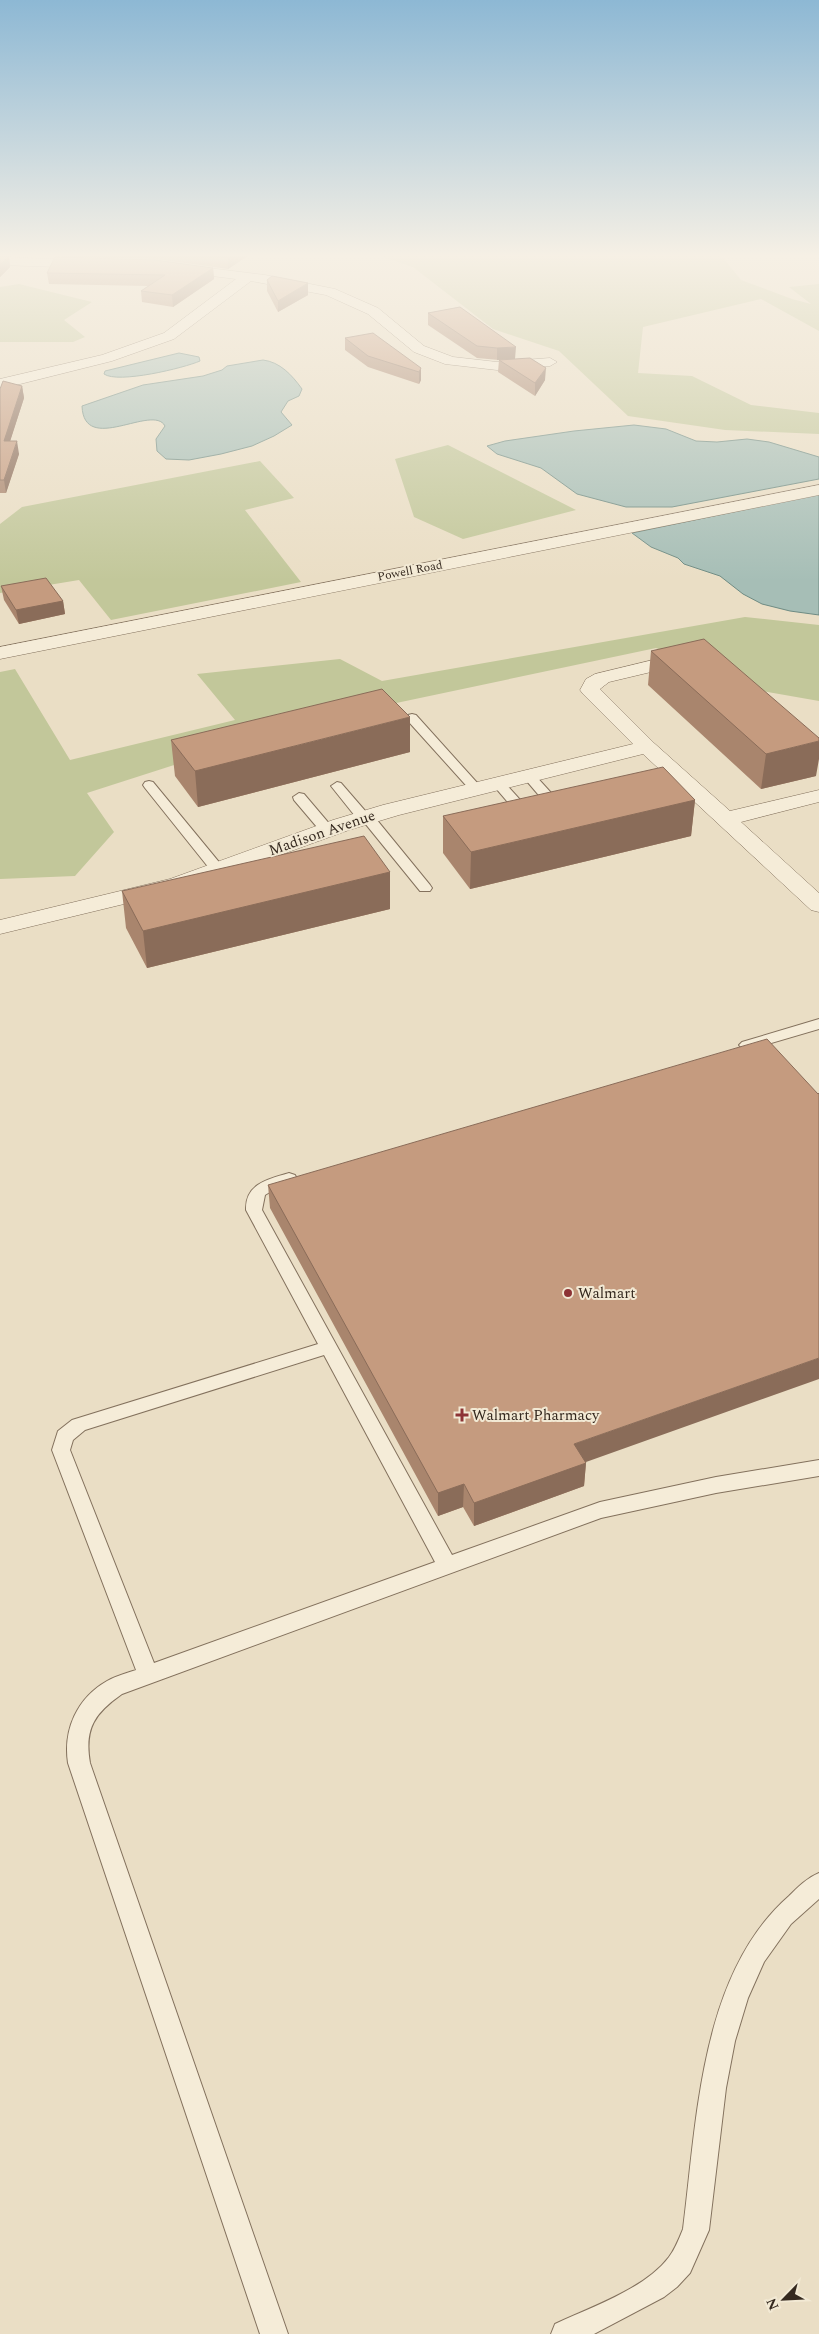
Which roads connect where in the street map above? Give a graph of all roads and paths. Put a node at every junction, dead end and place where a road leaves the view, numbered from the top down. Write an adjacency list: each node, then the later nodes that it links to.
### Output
1 (89, 363): 4 (street)
2 (466, 363): 3 (street)
3 (541, 363)
4 (0, 384)
5 (819, 490): 6 (street, Powell Road)
6 (0, 653)
7 (693, 657): 9 (street)
8 (412, 718): 14 (lane)
9 (647, 747): 10 (street, Madison Avenue); 19 (street)
10 (529, 776): 11 (street, Madison Avenue); 17 (lane)
11 (498, 784): 14 (street, Madison Avenue); 20 (lane)
12 (149, 785): 22 (lane)
13 (337, 786): 18 (lane)
14 (476, 789): 18 (street, Madison Avenue)
15 (819, 796): 19 (street)
16 (299, 797): 21 (lane)
17 (561, 812)
18 (366, 817): 21 (street, Madison Avenue); 23 (lane)
19 (725, 819): 24 (street)
20 (530, 820)
21 (327, 830): 22 (street, Madison Avenue)
22 (213, 877): 25 (street, Madison Avenue)
23 (425, 888)
24 (819, 905)
25 (0, 927)
26 (819, 1024): 27 (lane)
27 (734, 1049)
28 (309, 1174): 29 (lane)
29 (328, 1346): 31 (lane); 32 (lane)
30 (819, 1468): 31 (lane)
31 (447, 1564): 32 (lane)
32 (148, 1674): 34 (lane)
33 (819, 1884): 35 (lane)
34 (274, 2334)
35 (565, 2334)

